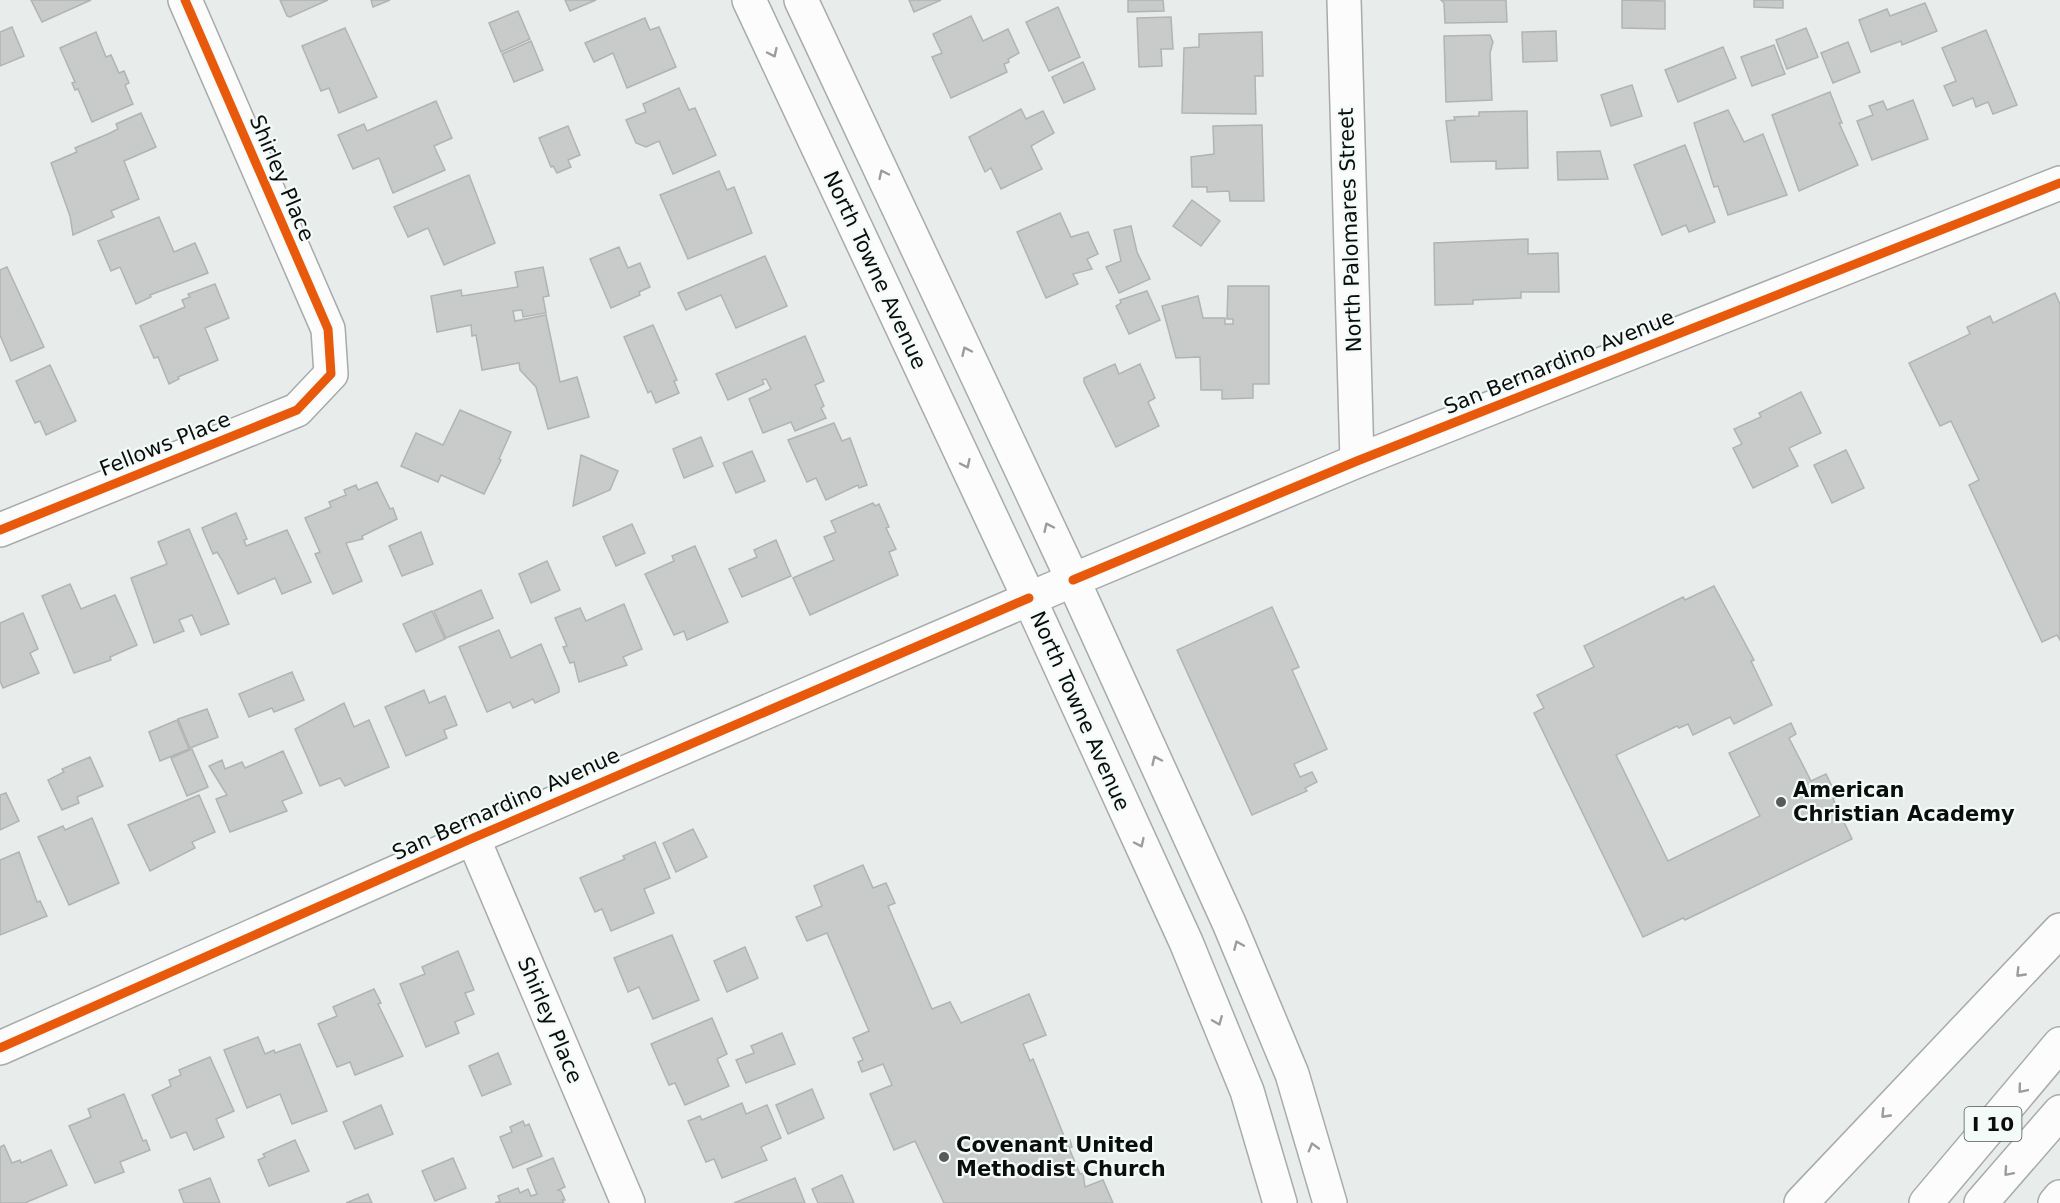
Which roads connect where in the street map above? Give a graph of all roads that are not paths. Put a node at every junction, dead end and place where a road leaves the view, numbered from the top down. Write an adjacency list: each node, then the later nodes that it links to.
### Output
1 (185, 0): 6 (main road, Shirley Place)
2 (749, 0): 10 (main road, North Towne Avenue, one-way to 10)
3 (801, 0): 9 (main road, one-way to 3)
4 (1344, 0): 7 (main road, North Palomares Street)
5 (2060, 183): 7 (main road, San Bernardino Avenue)
6 (331, 374): 8 (main road, Fellows Place)
7 (1357, 461): 9 (main road, San Bernardino Avenue)
8 (0, 530)
9 (1073, 580): 10 (main road, San Bernardino Avenue); 19 (main road, one-way to 9)
10 (1029, 598): 11 (main road, San Bernardino Avenue); 18 (main road, North Towne Avenue, one-way to 18)
11 (472, 838): 14 (main road, San Bernardino Avenue); 17 (main road, Shirley Place)
12 (2060, 930): 20 (main road, one-way to 20)
13 (2060, 1044): 21 (main road, I 10, one-way to 21)
14 (0, 1048)
15 (2060, 1112): 22 (main road, one-way to 22)
16 (2060, 1197): 23 (main road)
17 (628, 1203)
18 (1280, 1203)
19 (1330, 1203)
20 (1801, 1203)
21 (1926, 1203)
22 (1981, 1203)
23 (2055, 1203)

